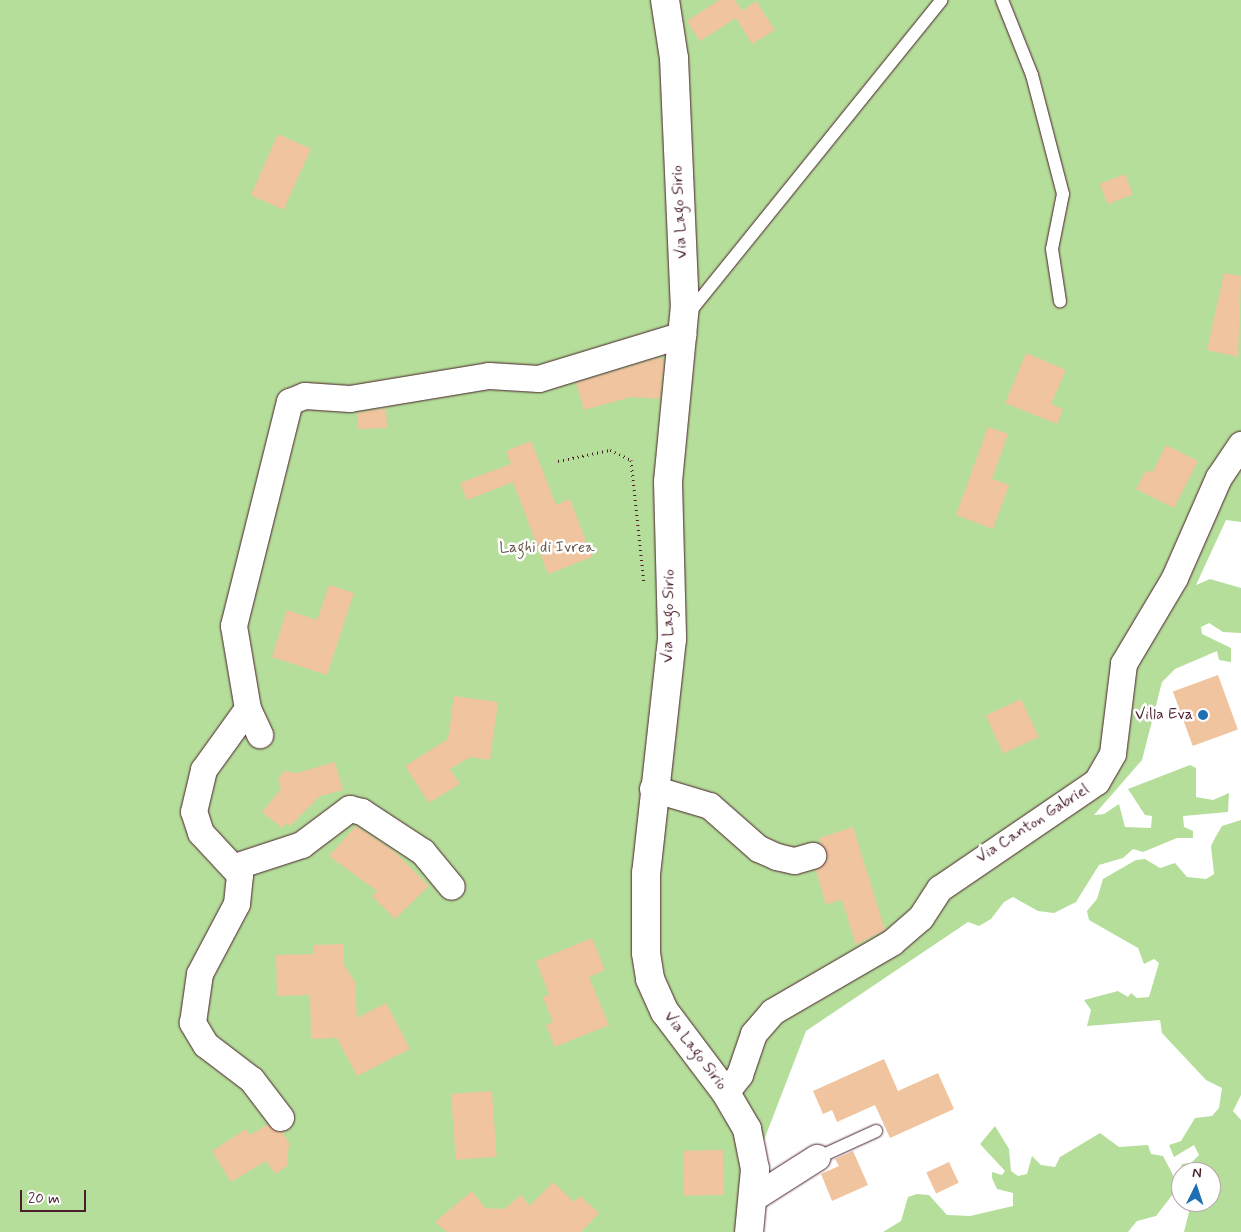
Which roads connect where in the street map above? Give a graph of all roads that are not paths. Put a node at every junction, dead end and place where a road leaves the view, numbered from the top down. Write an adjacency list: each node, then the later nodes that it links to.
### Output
1 (665, 0): 5 (main road, Via Lago Sirio)
2 (942, 0): 5 (lane)
3 (1002, 0): 4 (lane)
4 (1060, 301)
5 (685, 318): 7 (street); 9 (main road, Via Lago Sirio)
6 (1241, 445): 13 (street, Via Canton Gabriel)
7 (248, 709): 8 (street); 11 (street)
8 (260, 735)
9 (653, 789): 10 (street); 13 (main road, Via Lago Sirio)
10 (813, 856)
11 (246, 873): 12 (street); 14 (street)
12 (452, 887)
13 (726, 1094): 17 (main road, Via Lago Sirio)
14 (281, 1118)
15 (876, 1131): 16 (lane)
16 (817, 1158): 17 (street)
17 (754, 1198): 18 (main road, Via Lago Sirio)
18 (749, 1232)

